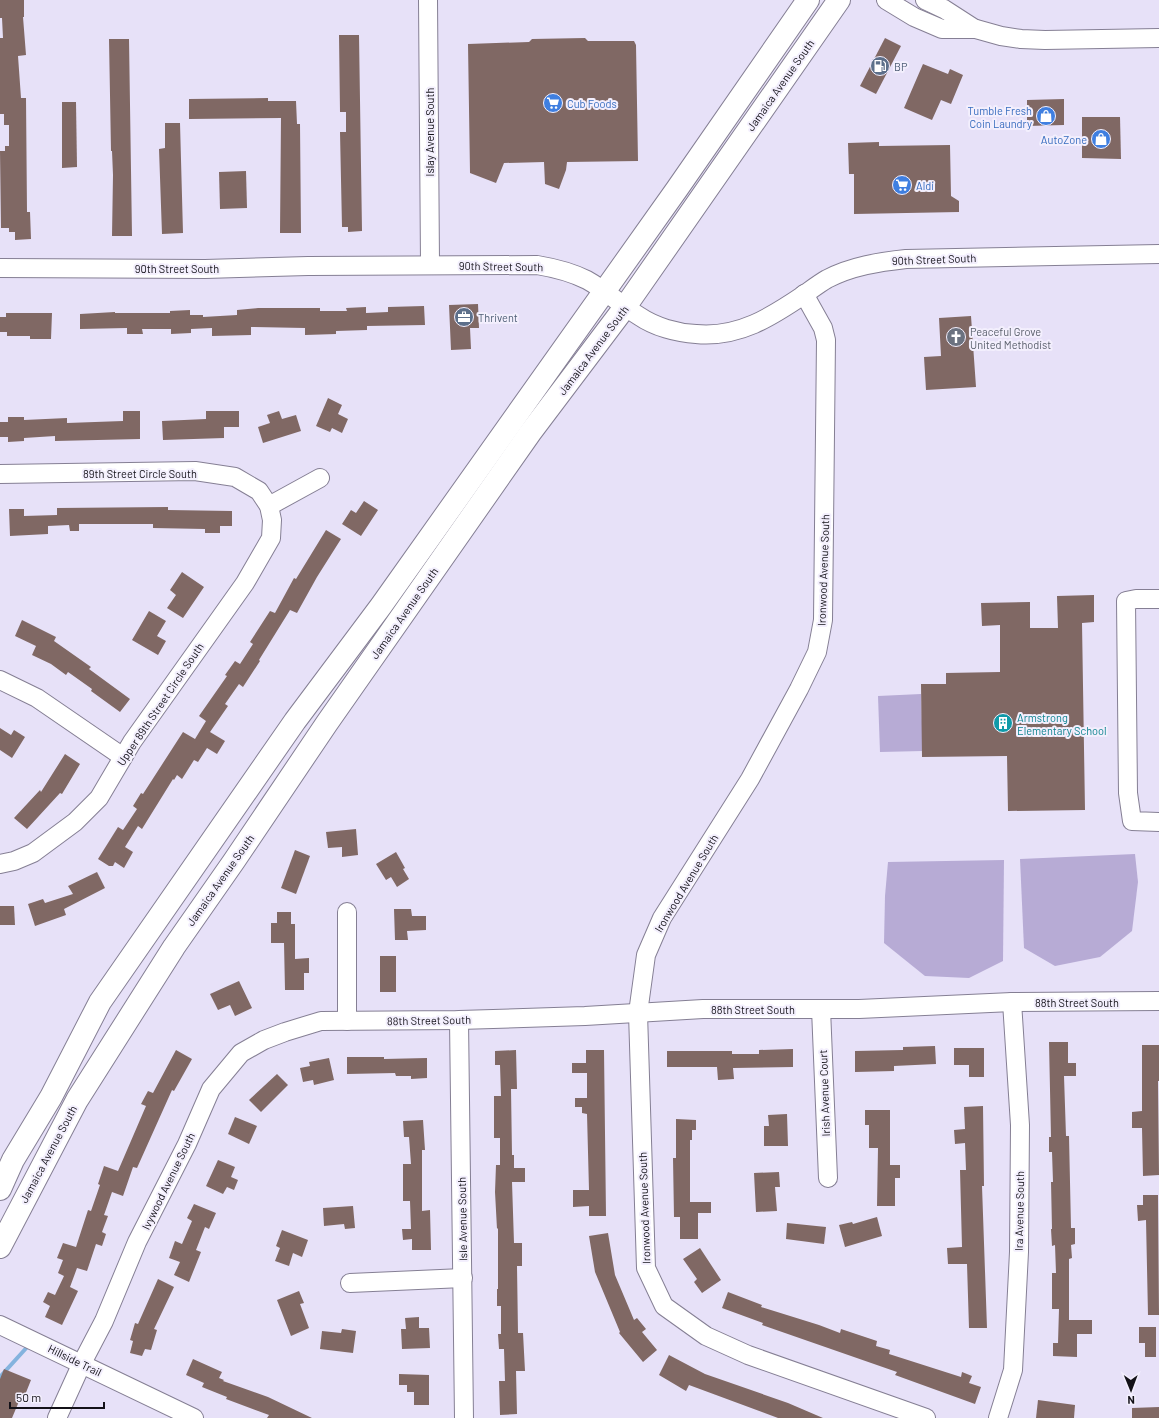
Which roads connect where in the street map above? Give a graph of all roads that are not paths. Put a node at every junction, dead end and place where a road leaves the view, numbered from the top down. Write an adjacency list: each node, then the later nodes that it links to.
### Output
1 (428, 0): 10 (street, Islay Avenue South)
2 (808, 0): 12 (main road, Jamaica Avenue South)
3 (839, 0): 14 (main road, Jamaica Avenue South)
4 (886, 0): 7 (street)
5 (925, 0): 6 (street)
6 (938, 5): 7 (street)
7 (976, 29): 8 (street)
8 (1159, 38)
9 (1159, 254): 13 (street, 90th Street South)
10 (430, 264): 11 (street, 90th Street South); 12 (street, 90th Street South)
11 (0, 268)
12 (604, 291): 14 (street, 90th Street South); 31 (main road, Jamaica Avenue South)
13 (804, 294): 14 (street, 90th Street South); 27 (street, Ironwood Avenue South)
14 (625, 307): 32 (main road, Jamaica Avenue South)
15 (0, 474): 17 (street, 89th Street Circle South)
16 (320, 478): 17 (street)
17 (268, 506): 20 (street, Upper 89th Street Circle South)
18 (1159, 599): 21 (street)
19 (0, 680): 20 (street)
20 (123, 757): 22 (street, Upper 89th Street Circle South)
21 (1159, 822)
22 (0, 864)
23 (347, 912): 29 (street)
24 (1012, 1002): 25 (street, 88th Street South); 26 (street, 88th Street South); 41 (street, Ira Avenue South)
25 (1159, 1002)
26 (821, 1009): 27 (street, 88th Street South); 30 (street, Irish Avenue Court)
27 (638, 1013): 28 (street, 88th Street South); 40 (street, Ironwood Avenue South)
28 (459, 1020): 29 (street, 88th Street South); 33 (street, Isle Avenue South)
29 (347, 1021): 36 (street, Ivywood Avenue South)
30 (828, 1178)
31 (0, 1189)
32 (0, 1247)
33 (463, 1278): 34 (street); 39 (street, Isle Avenue South)
34 (350, 1283)
35 (0, 1325): 36 (street, Hillside Trail)
36 (82, 1363): 37 (street, Ivywood Avenue South); 38 (street, Hillside Trail)
37 (57, 1418)
38 (194, 1418)
39 (464, 1418)
40 (926, 1418)
41 (998, 1418)

